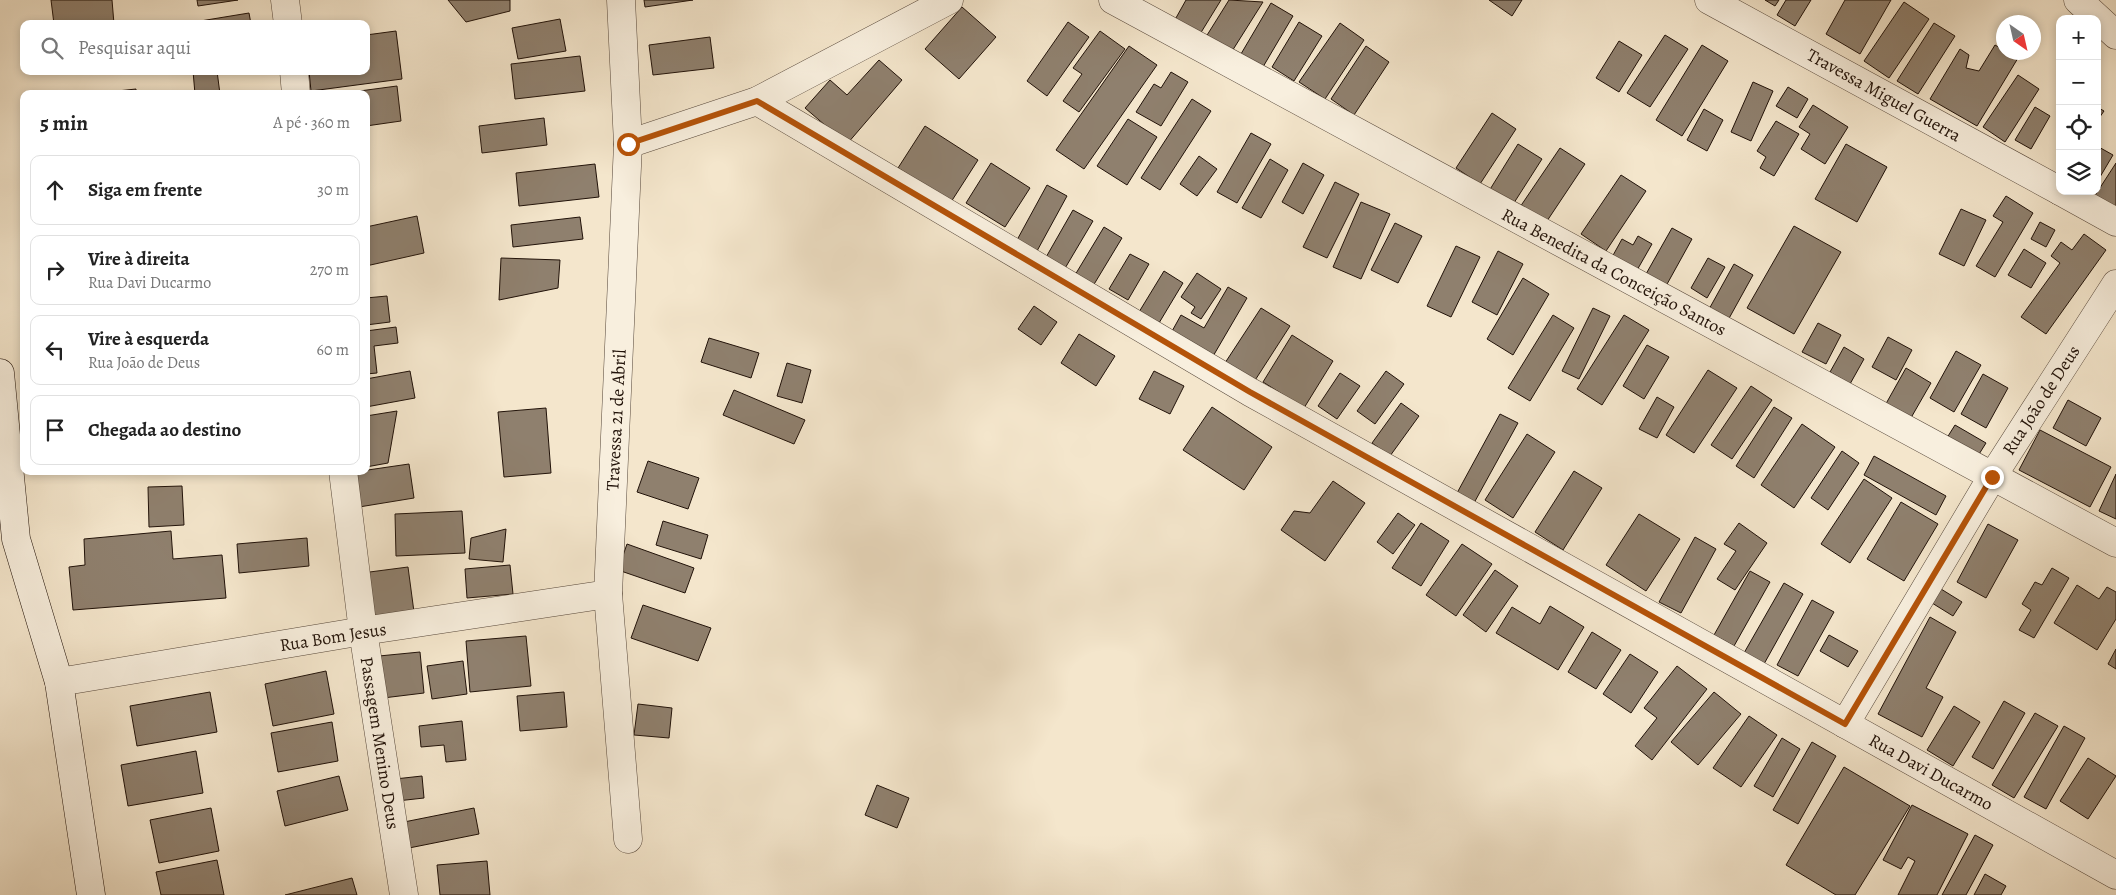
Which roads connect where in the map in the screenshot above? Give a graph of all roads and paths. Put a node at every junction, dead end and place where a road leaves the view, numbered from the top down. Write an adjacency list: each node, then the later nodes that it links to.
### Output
1 (285, 0): 7 (street)
2 (621, 0): 12 (street, Travessa 21 de Abril)
3 (949, 0): 11 (street)
4 (1113, 0): 19 (street, Rua Benedita da Conceição Santos)
5 (1709, 0): 13 (street, Travessa Miguel Guerra)
6 (2078, 0): 8 (street)
7 (288, 20)
8 (2116, 35)
9 (294, 75): 10 (street)
10 (296, 90)
11 (757, 101): 12 (street); 25 (street, Rua Davi Ducarmo)
12 (628, 144): 22 (street, Travessa 21 de Abril)
13 (2056, 189)
14 (2067, 195): 15 (street, Travessa Miguel Guerra)
15 (2116, 222)
16 (2116, 284): 19 (street, Rua João de Deus)
17 (0, 373): 20 (street)
18 (344, 475): 23 (street, Passagem Menino Deus)
19 (1992, 477): 21 (street, Rua Benedita da Conceição Santos); 25 (street, Rua João de Deus)
20 (8, 542): 24 (street)
21 (2116, 543)
22 (608, 594): 23 (street, Rua Bom Jesus); 26 (street, Travessa 21 de Abril)
23 (363, 631): 24 (street, Rua Bom Jesus); 29 (street, Passagem Menino Deus)
24 (59, 682): 28 (street)
25 (1845, 724): 27 (street, Rua Davi Ducarmo)
26 (628, 839)
27 (2116, 875)
28 (91, 895)
29 (404, 895)

